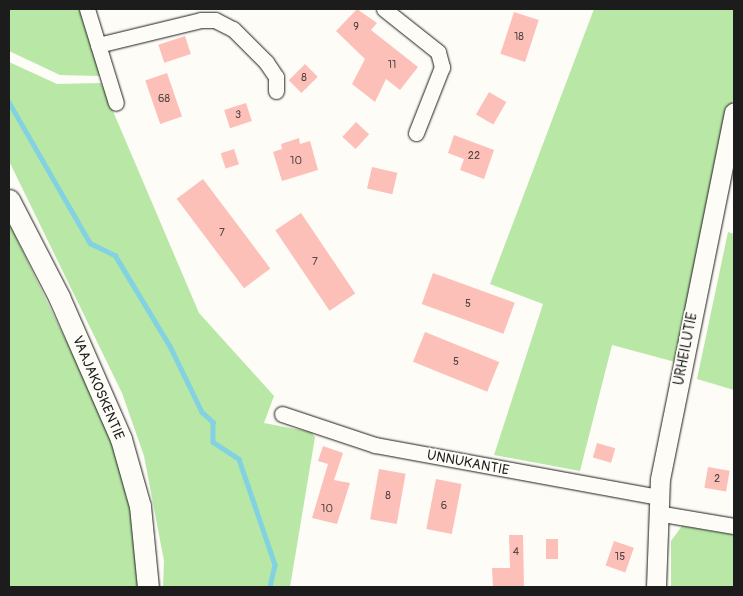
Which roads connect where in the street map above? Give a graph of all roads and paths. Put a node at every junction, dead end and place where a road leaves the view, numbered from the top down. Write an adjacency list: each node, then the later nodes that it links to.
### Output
1 (87, 9): 3 (street)
2 (384, 9): 7 (street)
3 (98, 45): 4 (street); 5 (street)
4 (276, 91)
5 (116, 103)
6 (734, 112): 10 (street, URHEILUTIE)
7 (416, 133)
8 (9, 200): 12 (main road, VAAJAKOSKENTIE)
9 (282, 414): 10 (street, UNNUKANTIE)
10 (657, 505): 11 (street, UNNUKANTIE); 13 (street, URHEILUTIE)
11 (734, 526)
12 (148, 587)
13 (656, 587)

